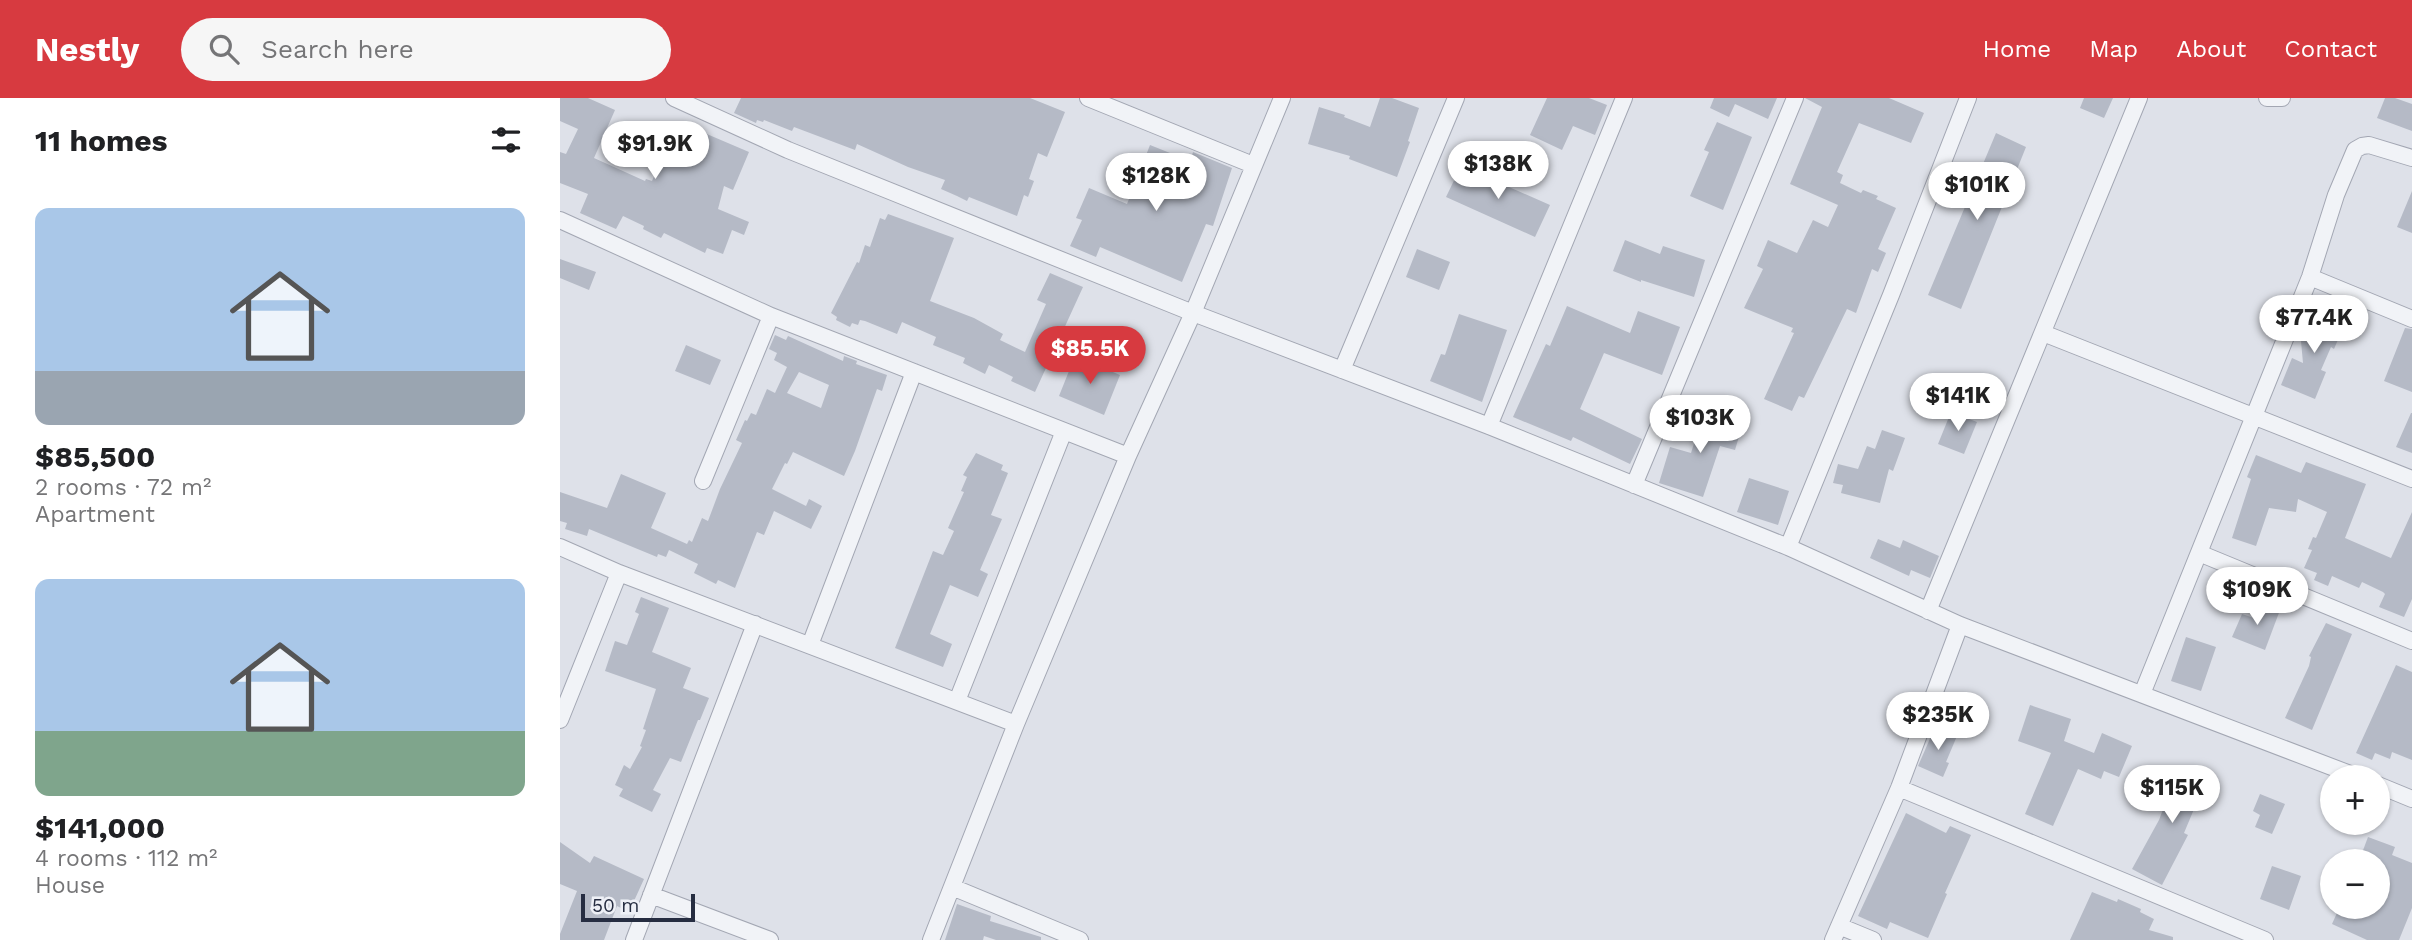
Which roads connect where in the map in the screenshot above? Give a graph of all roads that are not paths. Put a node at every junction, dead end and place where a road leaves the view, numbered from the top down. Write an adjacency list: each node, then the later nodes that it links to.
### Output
1 (674, 98): 15 (street)
2 (1088, 98): 12 (street)
3 (1282, 98): 12 (street)
4 (1456, 98): 19 (street)
5 (1624, 98): 22 (street)
6 (1795, 98): 27 (street)
7 (1968, 98): 29 (street)
8 (2138, 98): 18 (street)
9 (2267, 98): 10 (street)
10 (2282, 98)
11 (2412, 158): 14 (street)
12 (1253, 164): 15 (street)
13 (560, 220): 16 (street)
14 (2310, 277): 17 (street); 21 (street)
15 (1193, 313): 19 (street); 24 (street)
16 (771, 316): 20 (street); 26 (street)
17 (2412, 318)
18 (2043, 334): 21 (street); 32 (street)
19 (1342, 370): 22 (street)
20 (914, 372): 23 (street); 36 (street)
21 (2255, 416): 25 (street); 30 (street)
22 (1489, 426): 27 (street)
23 (1063, 430): 24 (street); 38 (street)
24 (1128, 456): 40 (street)
25 (2412, 479)
26 (703, 481)
27 (1634, 485): 29 (street)
28 (560, 547): 31 (street)
29 (1788, 547): 32 (street)
30 (2199, 554): 35 (street); 37 (street)
31 (619, 572): 33 (street); 39 (street)
32 (1928, 611): 34 (street)
33 (755, 624): 36 (street); 46 (street)
34 (1959, 625): 37 (street); 42 (street)
35 (2412, 641)
36 (810, 645): 38 (street)
37 (2141, 694): 41 (street)
38 (957, 701): 40 (street)
39 (560, 720)
40 (1016, 724): 45 (street)
41 (2327, 765)
42 (1899, 788): 47 (street); 53 (street)
43 (2390, 790): 44 (street)
44 (2412, 799)
45 (951, 887): 50 (street); 51 (street)
46 (651, 895): 48 (street); 49 (street)
47 (1836, 933): 52 (street)
48 (634, 940)
49 (770, 940)
50 (931, 940)
51 (1080, 940)
52 (1873, 940)
53 (2265, 940)

